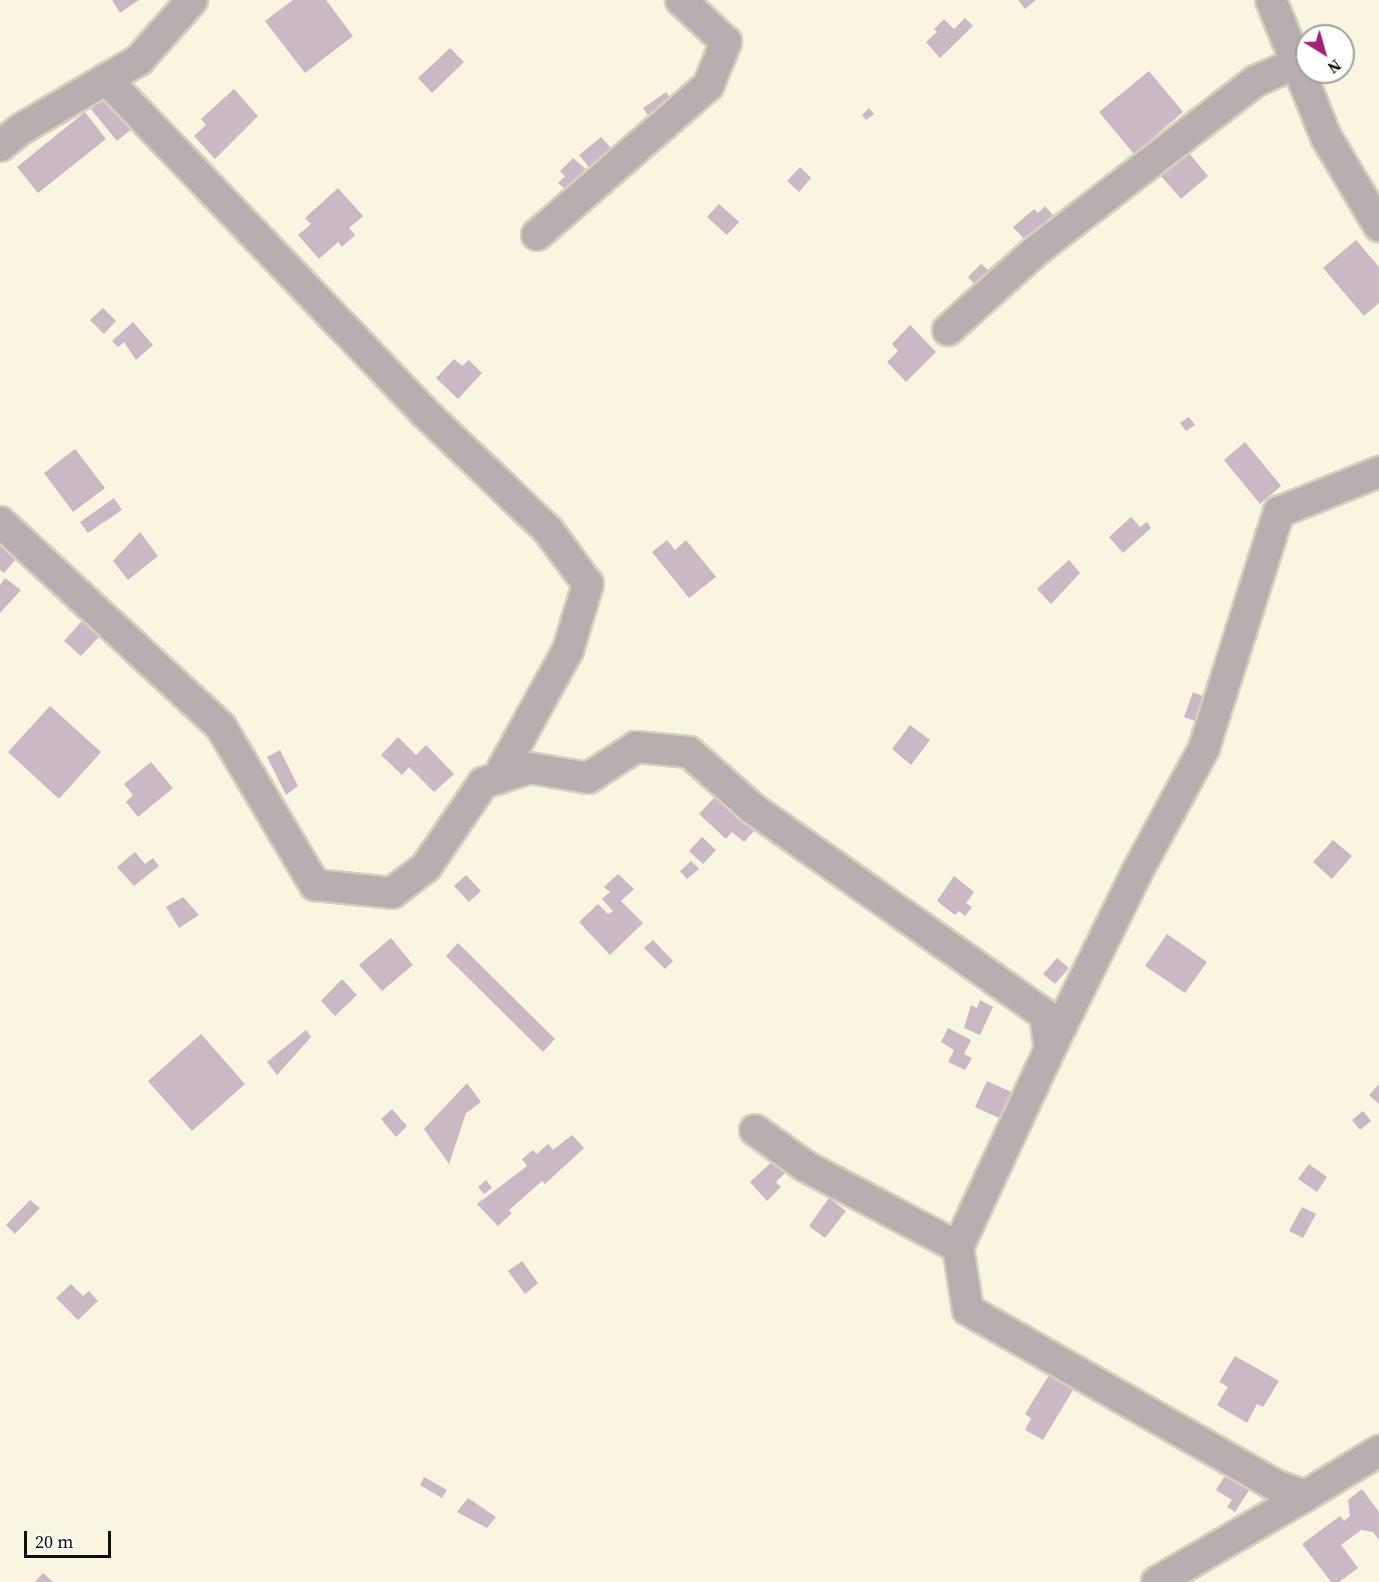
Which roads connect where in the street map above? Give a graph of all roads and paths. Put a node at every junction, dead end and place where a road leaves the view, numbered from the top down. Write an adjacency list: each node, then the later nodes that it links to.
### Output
1 (192, 0): 6 (street)
2 (681, 0): 10 (street)
3 (1271, 0): 4 (street)
4 (1295, 53)
5 (1295, 64): 11 (street)
6 (106, 80): 8 (street); 14 (street)
7 (1307, 84): 9 (street)
8 (0, 146)
9 (1379, 226)
10 (537, 235)
11 (948, 330)
12 (1379, 472): 15 (street)
13 (0, 522): 14 (street)
14 (497, 779): 15 (street)
15 (1050, 1049): 17 (street)
16 (755, 1130): 17 (street)
17 (958, 1247): 19 (street)
18 (1379, 1451): 19 (street)
19 (1305, 1496): 20 (street)
20 (1157, 1582)

